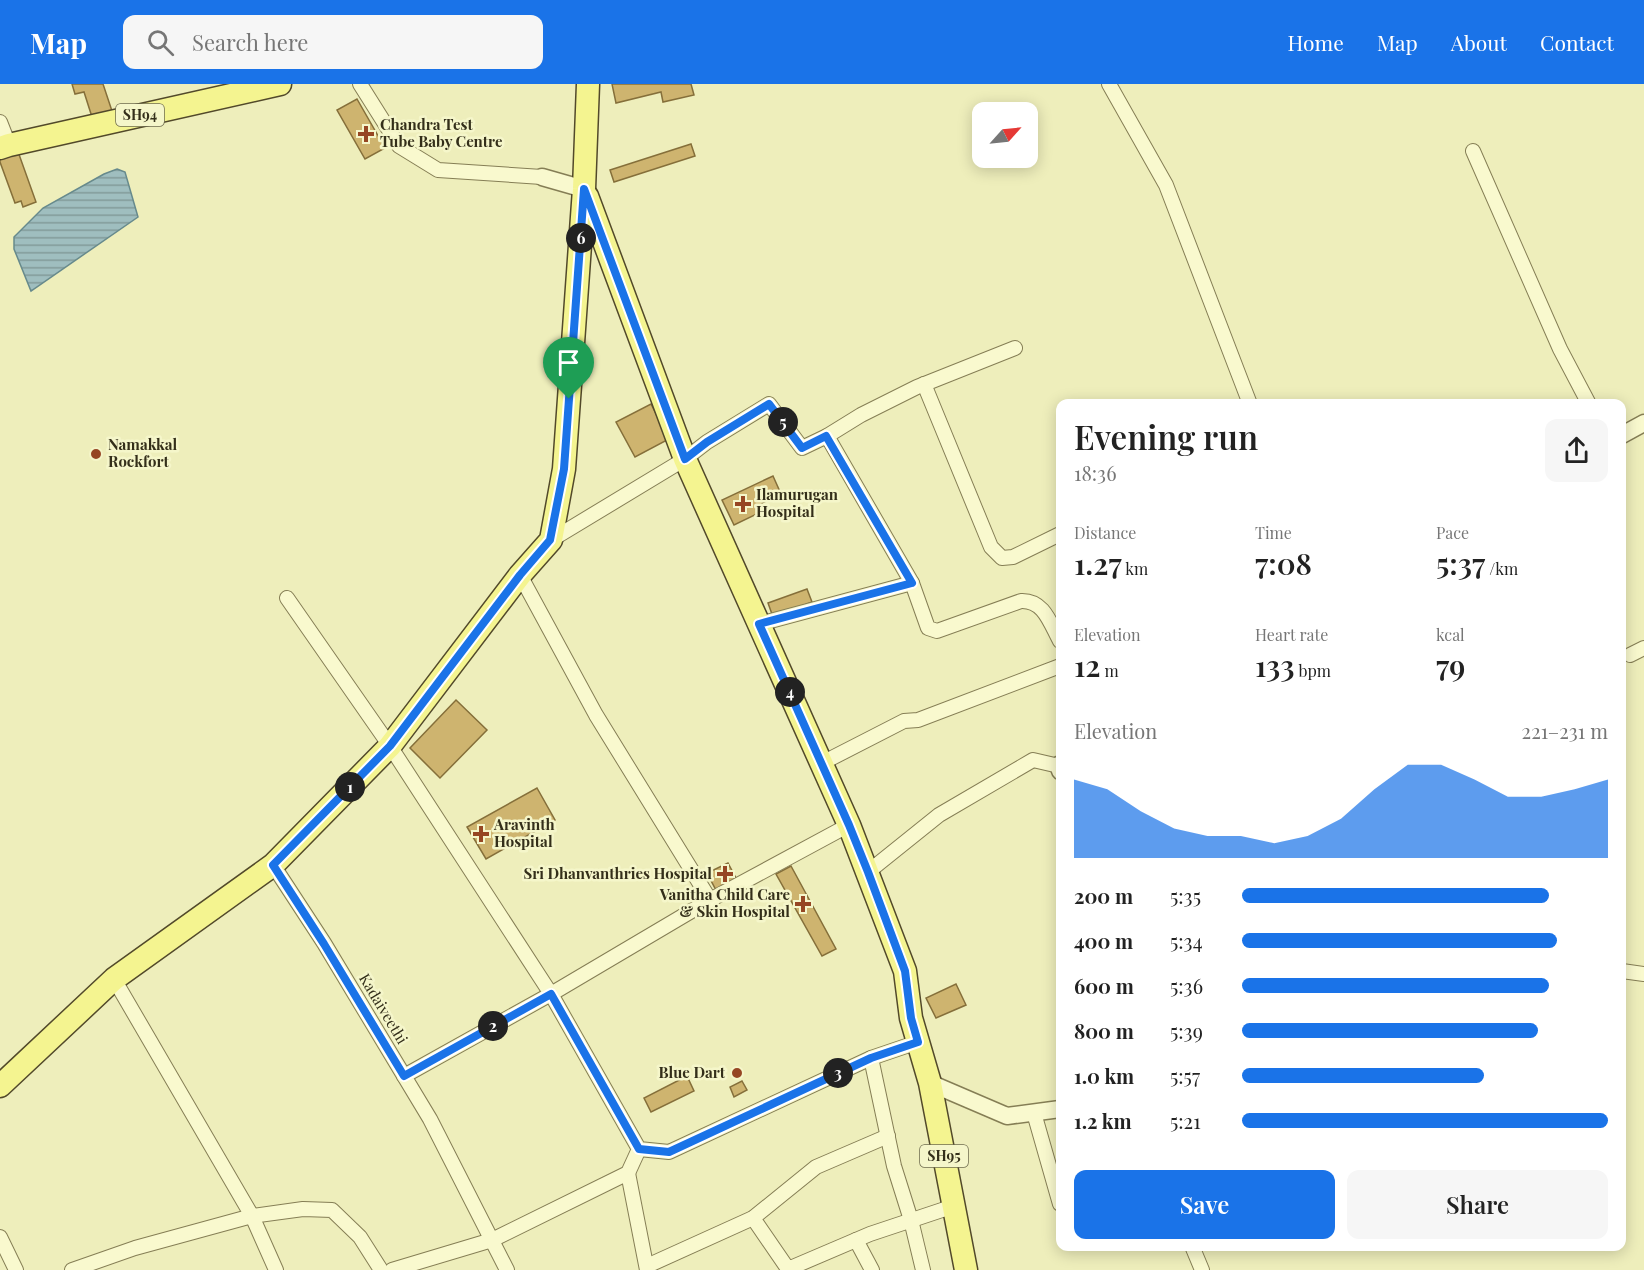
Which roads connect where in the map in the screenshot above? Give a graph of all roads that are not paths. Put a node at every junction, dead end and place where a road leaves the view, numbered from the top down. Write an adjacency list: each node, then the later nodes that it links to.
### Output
1 (360, 84): 8 (street)
2 (588, 84): 9 (main road)
3 (1109, 84): 12 (street)
4 (267, 85): 6 (main road, SH94)
5 (0, 122): 6 (street)
6 (4, 146)
7 (1473, 151): 13 (street)
8 (542, 177): 9 (street)
9 (584, 189): 17 (main road, SH95); 19 (main road)
10 (1015, 348): 11 (street)
11 (924, 384): 16 (street); 18 (street)
12 (1248, 399)
13 (1586, 399)
14 (1644, 423): 15 (street)
15 (1626, 433)
16 (826, 436): 17 (street); 21 (street)
17 (685, 459): 19 (street); 23 (main road, SH95)
18 (1056, 536)
19 (550, 540): 20 (main road)
20 (520, 575): 28 (main road); 34 (street)
21 (912, 583): 23 (street); 24 (street)
22 (287, 598): 28 (street)
23 (759, 624): 29 (main road, SH95)
24 (1056, 634)
25 (1644, 648): 26 (street)
26 (1630, 655)
27 (1056, 668): 29 (street)
28 (390, 746): 32 (main road); 38 (street)
29 (822, 763): 31 (main road, SH95)
30 (1056, 766): 33 (street)
31 (849, 825): 33 (main road, SH95); 34 (street)
32 (273, 865): 37 (main road); 41 (street, Kadaiveethi)
33 (868, 872): 39 (main road, SH95)
34 (710, 900): 38 (street)
35 (1626, 972): 36 (street)
36 (1644, 974)
37 (114, 979): 43 (main road); 51 (street)
38 (551, 994): 41 (street); 47 (street)
39 (918, 1042): 40 (street); 42 (main road, SH95)
40 (871, 1058): 46 (street); 47 (street)
41 (404, 1076): 55 (street, Kadaiveethi)
42 (930, 1083): 45 (street); 50 (main road, SH95)
43 (0, 1086)
44 (1056, 1110): 45 (street)
45 (1034, 1113): 49 (street)
46 (888, 1136): 52 (street); 53 (street)
47 (639, 1149): 48 (street)
48 (628, 1173): 55 (street); 59 (street)
49 (1056, 1190)
50 (954, 1206): 53 (street); 68 (main road, SH95)
51 (252, 1216): 61 (street); 62 (street); 63 (street)
52 (753, 1218): 56 (street); 59 (street)
53 (911, 1220): 56 (street); 67 (street)
54 (0, 1237): 60 (street)
55 (492, 1240): 58 (street); 65 (street, Kadaiveethi)
56 (856, 1240): 66 (street)
57 (1194, 1251): 69 (street)
58 (434, 1264): 64 (street)
59 (647, 1268)
60 (16, 1270)
61 (72, 1270)
62 (276, 1270)
63 (381, 1270)
64 (392, 1270)
65 (507, 1270)
66 (872, 1270)
67 (923, 1270)
68 (966, 1270)
69 (1202, 1270)

